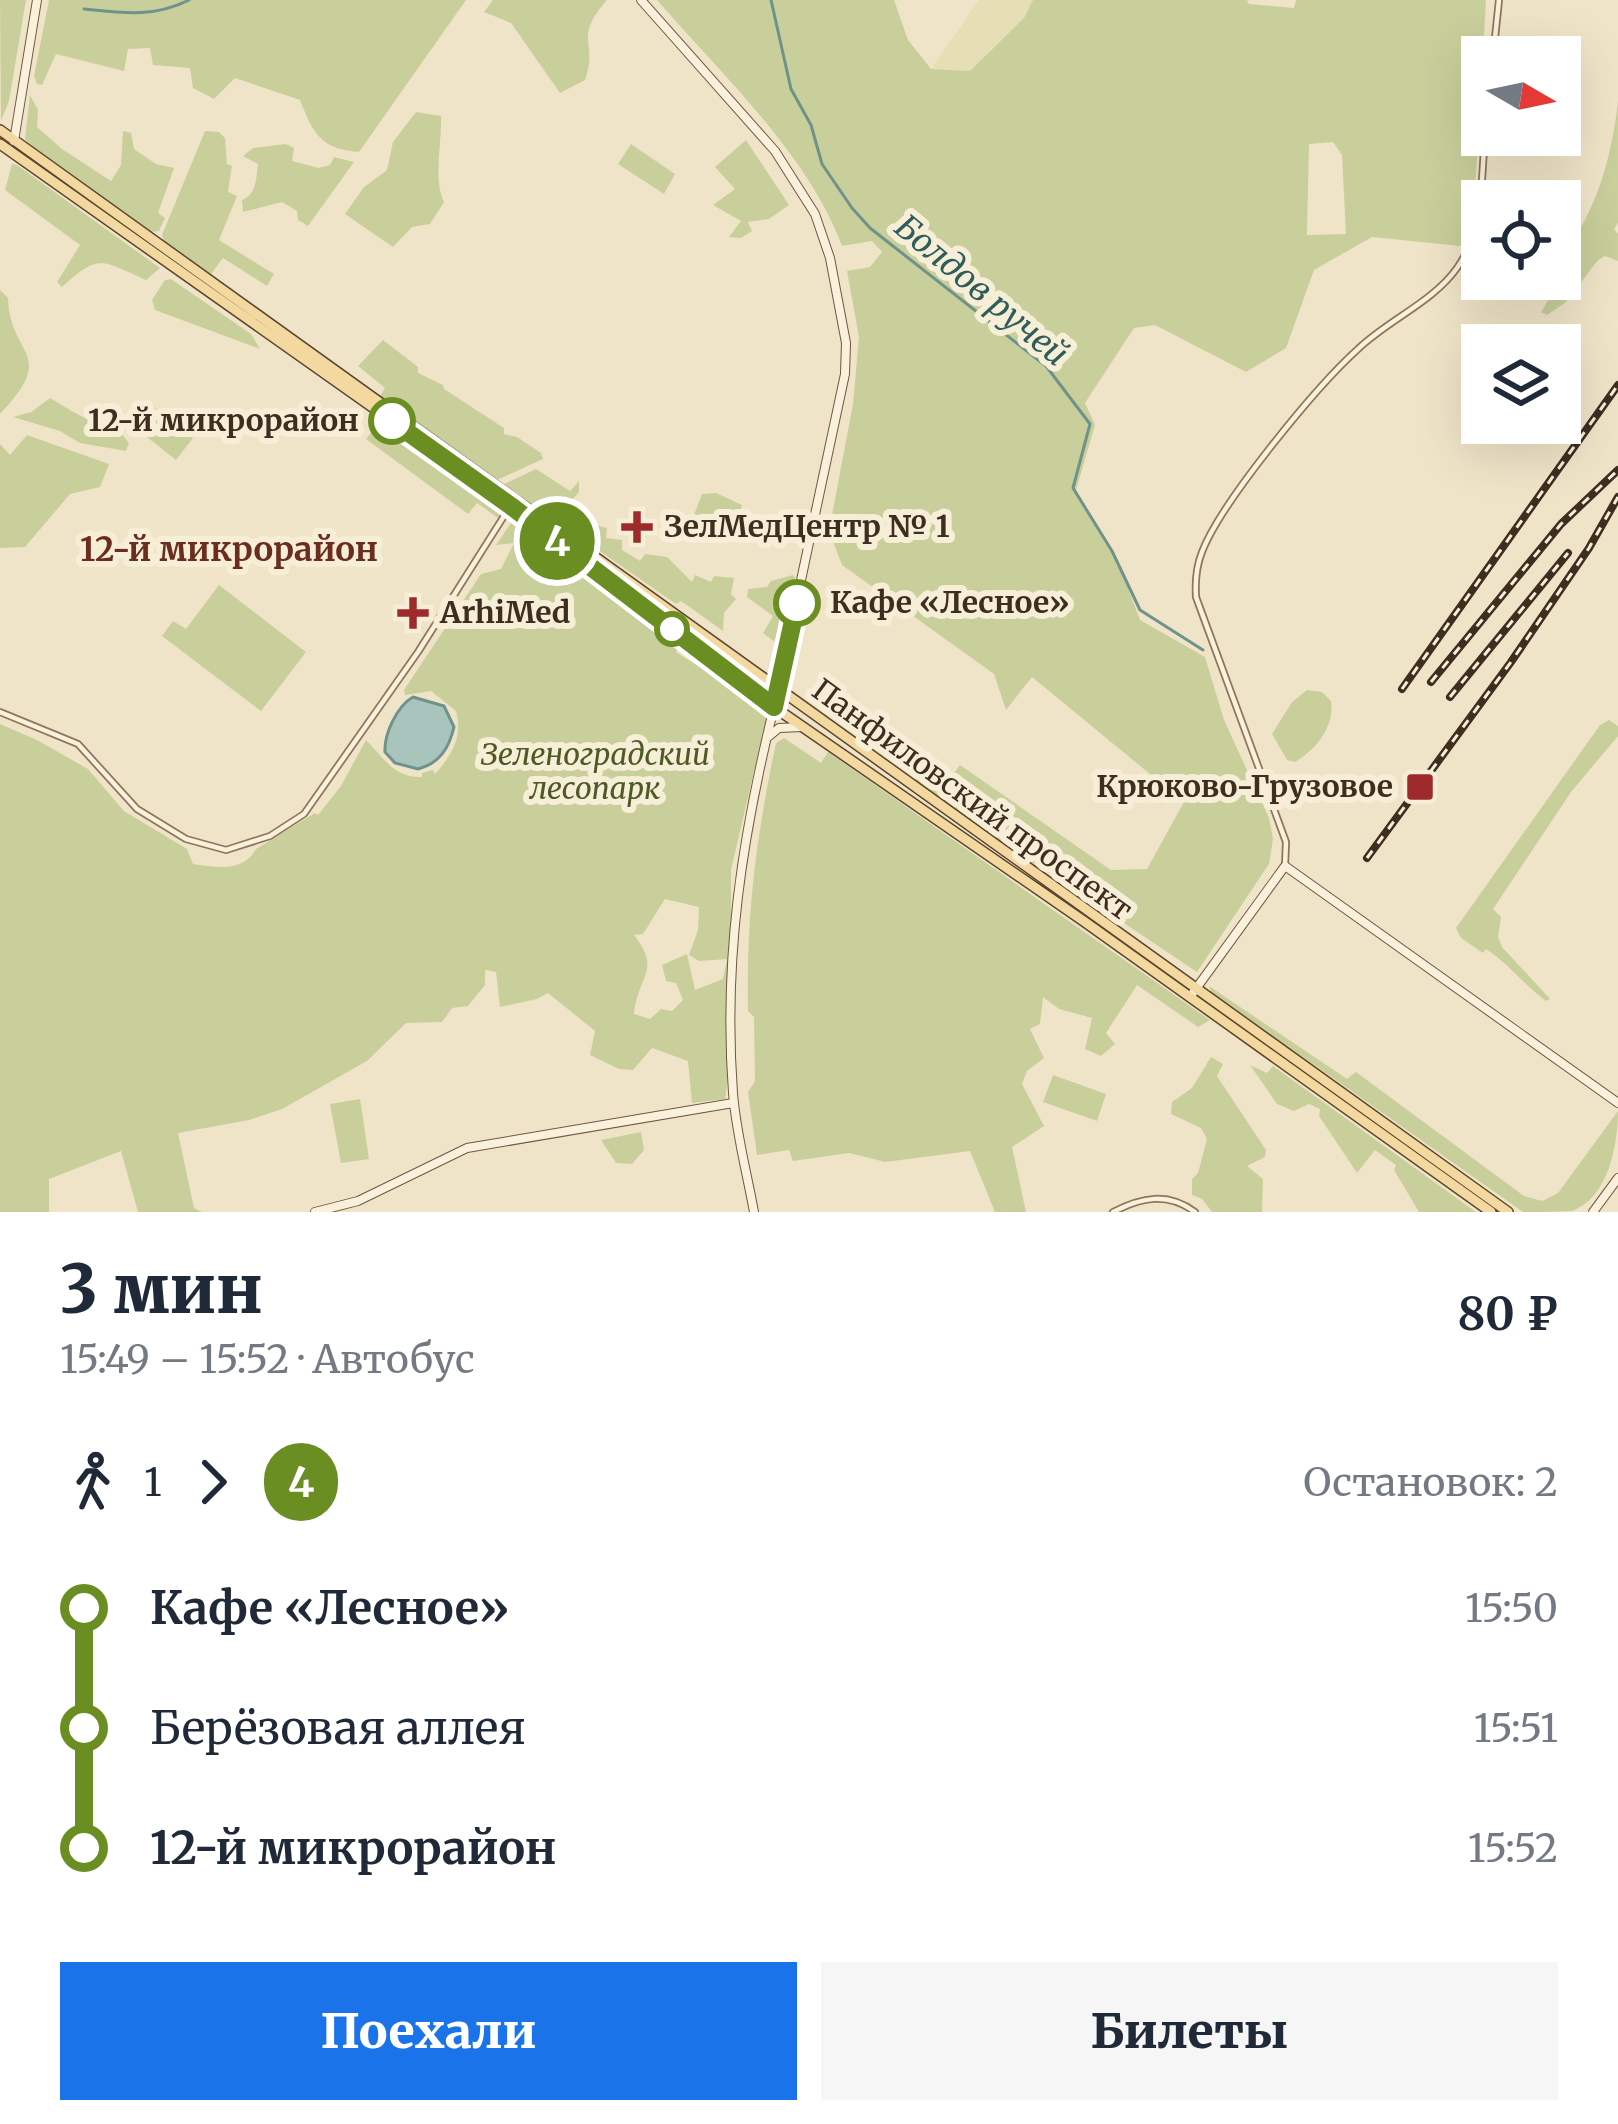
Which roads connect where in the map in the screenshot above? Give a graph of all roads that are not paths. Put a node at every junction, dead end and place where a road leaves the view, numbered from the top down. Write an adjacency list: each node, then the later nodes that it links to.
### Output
1 (37, 0): 5 (street)
2 (641, 0): 11 (street)
3 (1499, 0): 4 (street)
4 (1495, 36)
5 (16, 126): 6 (street); 7 (street); 8 (street)
6 (0, 129): 7 (main road, Панфиловский проспект)
7 (6, 145): 8 (main road, Панфиловский проспект)
8 (25, 155): 10 (main road, Панфиловский проспект); 11 (main road, Панфиловский проспект)
9 (1483, 156): 16 (street)
10 (511, 506): 12 (main road, Панфиловский проспект); 13 (street)
11 (778, 690): 12 (main road); 17 (main road, Панфиловский проспект)
12 (774, 707): 14 (main road, Панфиловский проспект); 15 (street)
13 (0, 712)
14 (802, 727): 15 (street); 17 (main road, Панфиловский проспект)
15 (767, 738): 18 (street)
16 (1285, 866): 17 (street); 19 (street)
17 (1192, 993): 21 (main road, Панфиловский проспект)
18 (734, 1102): 22 (street); 23 (street)
19 (1618, 1102)
20 (1618, 1178): 27 (street)
21 (1491, 1206): 26 (main road, Панфиловский проспект)
22 (315, 1212)
23 (754, 1212)
24 (1113, 1212): 25 (street)
25 (1196, 1212)
26 (1510, 1212)
27 (1593, 1212)

